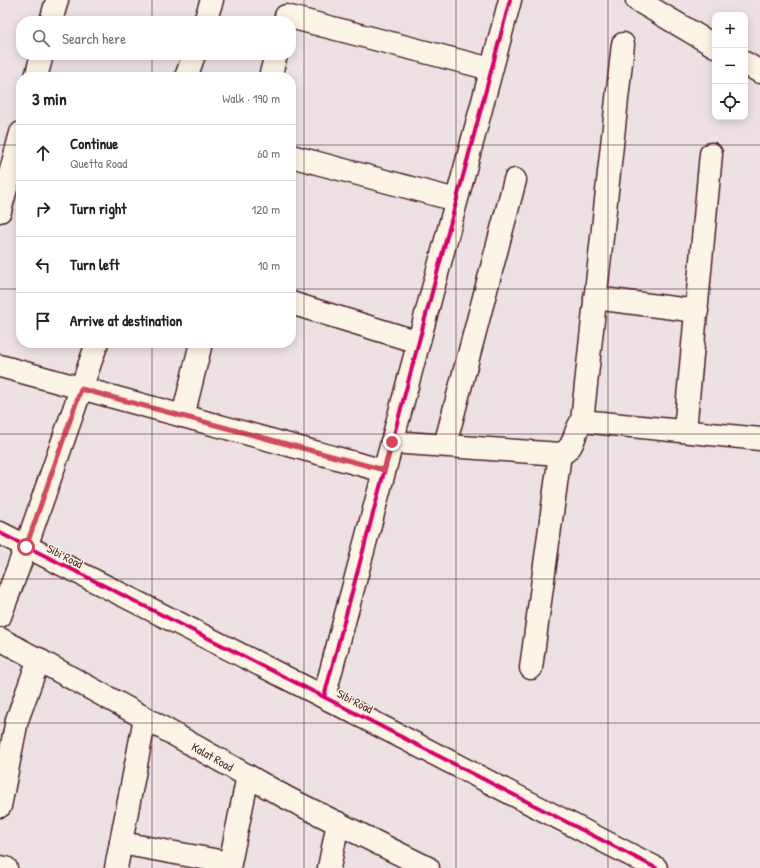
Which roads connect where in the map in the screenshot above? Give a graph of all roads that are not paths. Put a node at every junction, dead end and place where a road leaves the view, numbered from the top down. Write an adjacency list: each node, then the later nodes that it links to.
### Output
1 (57, 0): 6 (street)
2 (212, 0): 7 (street)
3 (510, 0): 14 (street)
4 (642, 2): 9 (street)
5 (287, 12): 14 (street)
6 (52, 16)
7 (207, 16)
8 (622, 44): 25 (street)
9 (712, 44)
10 (41, 60): 15 (street)
11 (192, 60): 16 (street)
12 (275, 60): 17 (street)
13 (748, 65): 18 (street)
14 (491, 69): 23 (street)
15 (37, 72)
16 (188, 72)
17 (271, 72)
18 (760, 72)
19 (16, 152): 24 (street)
20 (711, 154): 27 (street)
21 (296, 157): 23 (street)
22 (516, 180): 38 (street)
23 (456, 200): 28 (street)
24 (0, 211)
25 (595, 298): 27 (street); 34 (street)
26 (296, 305): 28 (street)
27 (696, 311): 35 (street)
28 (418, 342): 37 (street)
29 (95, 348): 32 (street)
30 (201, 348): 33 (street)
31 (0, 366): 32 (street)
32 (81, 389): 33 (street); 42 (street)
33 (183, 416): 40 (street)
34 (582, 420): 35 (street); 39 (street)
35 (685, 430): 36 (street)
36 (760, 439)
37 (392, 442): 38 (street); 40 (street)
38 (445, 445): 39 (street)
39 (560, 454): 46 (street)
40 (384, 470): 47 (street)
41 (0, 533): 42 (street, Sibi Road)
42 (26, 547): 43 (street); 47 (street, Sibi Road)
43 (0, 616)
44 (0, 639): 45 (street, Kalat Road)
45 (39, 659): 48 (street, Kalat Road); 50 (street)
46 (531, 668)
47 (324, 697): 59 (street, Sibi Road)
48 (145, 718): 49 (street, Kalat Road); 52 (street)
49 (248, 776): 51 (street, Kalat Road); 54 (street)
50 (0, 806)
51 (338, 823): 57 (street); 58 (street, Kalat Road)
52 (121, 844): 54 (street); 56 (street)
53 (0, 866): 55 (street)
54 (230, 866)
55 (6, 868)
56 (116, 868)
57 (329, 868)
58 (428, 868)
59 (656, 868)

